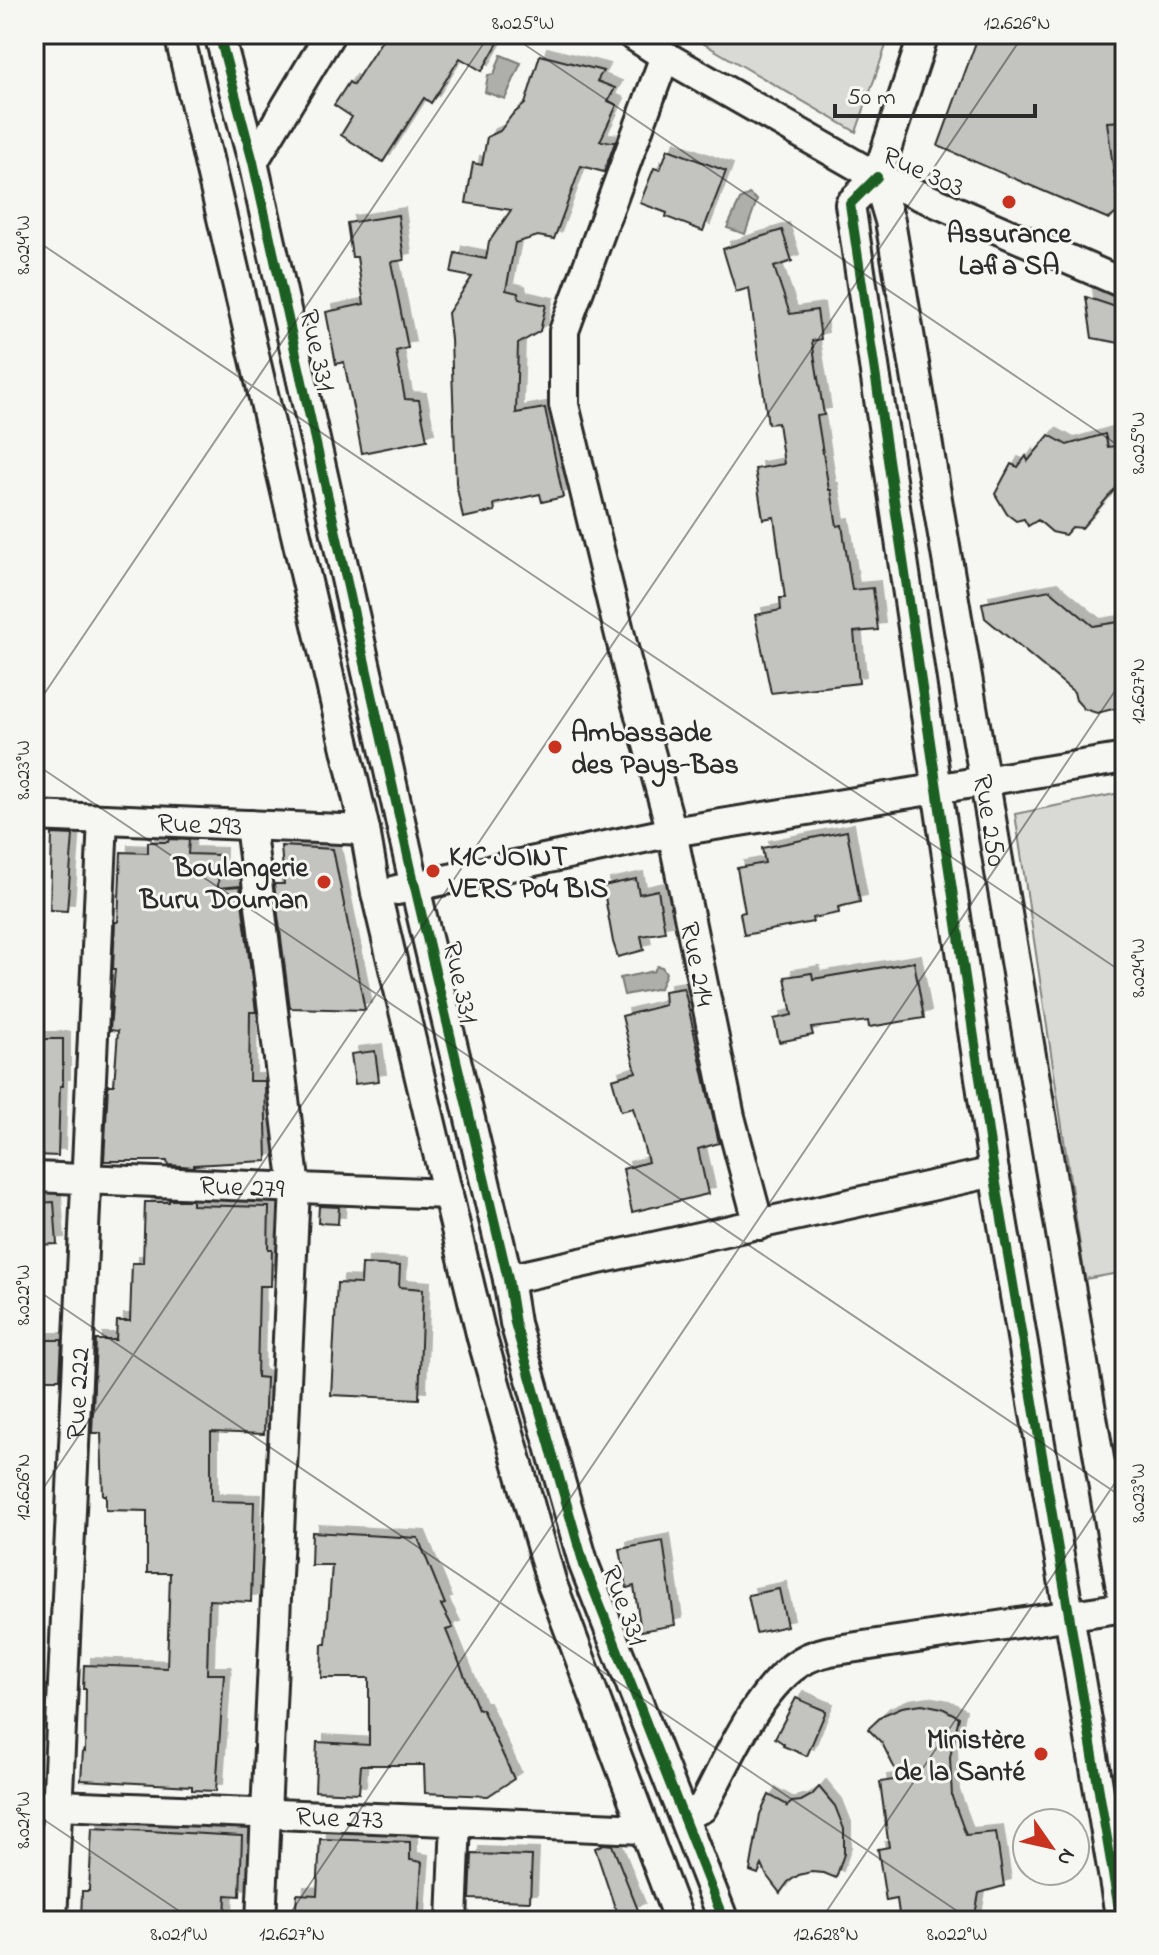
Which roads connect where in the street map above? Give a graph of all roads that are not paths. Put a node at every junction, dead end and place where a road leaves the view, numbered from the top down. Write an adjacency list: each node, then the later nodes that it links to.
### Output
1 (179, 34): 16 (street)
2 (219, 34): 7 (street, Rue 331)
3 (330, 34): 7 (street)
4 (631, 34): 6 (street, Rue 303)
5 (924, 34): 8 (street)
6 (665, 56): 8 (street, Rue 303); 17 (street, Rue 214)
7 (253, 162): 18 (street, Rue 331)
8 (877, 177): 9 (street, Rue 303); 11 (street, Rue 250); 12 (street)
9 (1125, 284)
10 (1125, 758): 11 (street)
11 (984, 782): 12 (street); 27 (street, Rue 250)
12 (937, 789): 17 (street); 20 (street)
13 (34, 816): 14 (street, Rue 293)
14 (103, 819): 15 (street, Rue 293); 22 (street, Rue 222)
15 (250, 825): 16 (street, Rue 293); 23 (street)
16 (365, 830): 19 (street)
17 (672, 832): 18 (street); 25 (street, Rue 214)
18 (415, 887): 19 (street); 26 (street, Rue 331)
19 (376, 893): 24 (street)
20 (994, 1172): 25 (street); 28 (street)
21 (34, 1177): 22 (street, Rue 279)
22 (86, 1179): 23 (street, Rue 279); 29 (street, Rue 222)
23 (295, 1188): 24 (street, Rue 279); 30 (street)
24 (448, 1194): 33 (street)
25 (759, 1225): 26 (street)
26 (508, 1279): 31 (street, Rue 331)
27 (1125, 1609): 28 (street)
28 (1069, 1617): 31 (street); 39 (street)
29 (46, 1804): 30 (street, Rue 273); 34 (street, Rue 222)
30 (266, 1814): 32 (street, Rue 273); 35 (street)
31 (683, 1815): 38 (street, Rue 331)
32 (456, 1821): 33 (street, Rue 273); 36 (street)
33 (644, 1829): 37 (street)
34 (52, 1921)
35 (261, 1921)
36 (452, 1921)
37 (679, 1921)
38 (724, 1921)
39 (1121, 1921)

